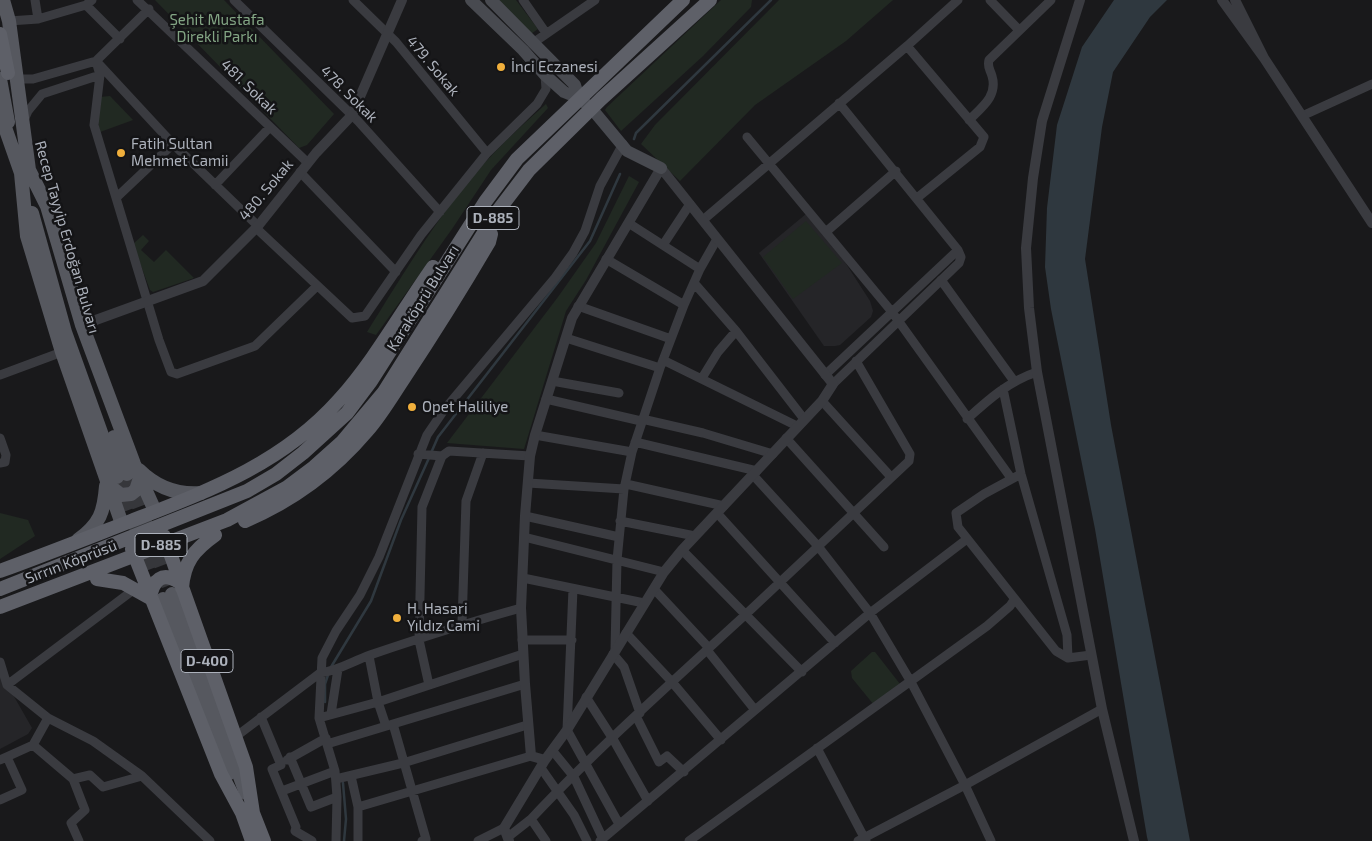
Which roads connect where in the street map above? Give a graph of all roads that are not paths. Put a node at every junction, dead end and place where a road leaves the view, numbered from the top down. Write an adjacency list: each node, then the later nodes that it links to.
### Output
1 (3, 0): 22 (main road)
2 (35, 0): 21 (street)
3 (137, 0): 20 (street, 481. Sokak)
4 (234, 0): 40 (street, 478. Sokak)
5 (353, 0): 26 (street, 479. Sokak)
6 (402, 0): 26 (street, 480. Sokak)
7 (471, 0): 33 (main road)
8 (491, 0): 28 (main road)
9 (523, 0): 24 (street)
10 (595, 0): 24 (street)
11 (683, 0): 36 (highway, Karaköprü Bulvarı / D-885)
12 (710, 0): 38 (highway, Karaköprü Bulvarı / D-885)
13 (958, 0): 29 (street)
14 (1051, 0): 23 (street)
15 (1080, 0): 88 (street)
16 (1222, 0): 30 (street)
17 (1235, 0): 30 (street)
18 (994, 1): 23 (street)
19 (89, 3): 21 (street); 27 (street)
20 (149, 9): 27 (street); 44 (street, 481. Sokak)
21 (38, 19): 22 (street)
22 (9, 21): 34 (main road)
23 (1019, 30): 43 (street)
24 (546, 33): 28 (street)
25 (0, 34): 34 (highway, Recep Tayyip Erdoğan Bulvarı)
26 (388, 34): 40 (street, 480. Sokak); 48 (street, 479. Sokak)
27 (120, 39): 31 (street)
28 (533, 44): 36 (main road)
29 (907, 46): 37 (street); 43 (street)
30 (1264, 58): 41 (street)
31 (96, 61): 32 (street); 34 (street); 46 (street)
32 (100, 75): 42 (street); 56 (street)
33 (545, 75): 36 (main road); 48 (street)
34 (8, 77): 42 (main road); 53 (main road, Recep Tayyip Erdoğan Bulvarı)
35 (1372, 84): 41 (street)
36 (579, 98): 38 (main road); 66 (highway, Karaköprü Bulvarı / D-885)
37 (839, 103): 50 (street); 52 (street)
38 (592, 109): 47 (main road); 60 (highway, Karaköprü Bulvarı / D-885)
39 (0, 113): 53 (main road)
40 (352, 115): 49 (street, 480. Sokak); 59 (street, 478. Sokak)
41 (1302, 116): 62 (street)
42 (24, 120): 53 (main road)
43 (969, 120): 57 (street)
44 (270, 127): 49 (street, 481. Sokak); 55 (street)
45 (747, 137): 50 (street)
46 (173, 144): 55 (street); 56 (street)
47 (623, 144): 51 (main road); 108 (street)
48 (487, 153): 59 (street)
49 (308, 163): 54 (street, 480. Sokak)
50 (770, 163): 61 (street); 65 (street)
51 (661, 168): 58 (street); 63 (street)
52 (896, 171): 57 (street); 65 (street)
53 (25, 172): 81 (main road); 85 (main road); 116 (main road, Recep Tayyip Erdoğan Bulvarı)
54 (300, 172): 64 (street, 480. Sokak); 72 (street)
55 (215, 185): 64 (street)
56 (118, 198): 76 (street)
57 (917, 198): 69 (street)
58 (690, 204): 61 (street); 68 (street)
59 (440, 212): 72 (street)
60 (497, 212): 113 (highway, Karaköprü Bulvarı / D-885); 128 (highway)
61 (703, 220): 67 (street)
62 (1372, 223)
63 (630, 224): 68 (street); 70 (street)
64 (257, 227): 75 (street); 76 (street, 480. Sokak)
65 (827, 231): 79 (street)
66 (464, 234): 106 (highway, Karaköprü Bulvarı / D-885); 121 (highway)
67 (717, 239): 71 (street); 90 (street)
68 (663, 245): 71 (street)
69 (958, 250): 73 (street); 79 (street)
70 (606, 259): 77 (street); 78 (street)
71 (700, 269): 74 (street)
72 (396, 272): 75 (street)
73 (941, 280): 80 (street); 93 (street)
74 (695, 284): 77 (street); 82 (street)
75 (317, 286): 76 (street)
76 (147, 302): 81 (street, 480. Sokak)
77 (684, 305): 84 (street)
78 (578, 306): 83 (street); 84 (street)
79 (892, 312): 80 (street); 90 (street)
80 (898, 321): 86 (street); 99 (street)
81 (82, 325): 116 (main road)
82 (736, 331): 91 (street); 101 (street)
83 (566, 338): 87 (street); 92 (street)
84 (671, 339): 87 (street)
85 (62, 352): 89 (street); 116 (main road)
86 (856, 361): 94 (street); 117 (street)
87 (662, 364): 91 (street); 100 (street)
88 (1037, 372): 93 (street); 167 (street)
89 (0, 375)
90 (825, 375): 94 (street)
91 (702, 378): 101 (street)
92 (552, 381): 96 (street); 97 (street)
93 (1014, 381): 95 (street)
94 (833, 384): 98 (street)
95 (1003, 389): 99 (street); 115 (street)
96 (619, 393)
97 (546, 399): 100 (street); 102 (street)
98 (822, 401): 101 (street); 117 (street)
99 (967, 419): 118 (street)
100 (642, 420): 105 (street); 109 (street)
101 (800, 422): 104 (street)
102 (535, 435): 105 (street); 111 (street)
103 (0, 438): 112 (street)
104 (786, 438): 109 (street); 124 (street)
105 (633, 447): 114 (street); 120 (street)
106 (303, 453): 146 (highway, Sırrın Köprüsü / D-885)
107 (483, 453): 110 (street); 111 (street); 158 (street)
108 (418, 454): 110 (street); 171 (street)
109 (773, 454): 114 (street)
110 (442, 456): 160 (street)
111 (530, 456): 119 (street)
112 (0, 464)
113 (314, 467): 153 (highway, Sırrın Köprüsü / D-885)
114 (755, 473): 122 (street); 134 (street)
115 (1021, 474): 118 (street); 169 (street)
116 (125, 475): 121 (main road); 123 (main road); 127 (main road); 133 (main road)
117 (891, 477): 124 (street)
118 (1012, 478): 132 (street)
119 (528, 483): 120 (street); 125 (street)
120 (625, 486): 122 (street); 126 (street)
121 (206, 492): 123 (highway)
122 (721, 509): 130 (street); 144 (street)
123 (155, 511): 127 (highway); 136 (highway, D-400)
124 (854, 514): 134 (street); 135 (street)
125 (525, 516): 129 (street); 131 (street)
126 (620, 521): 129 (street); 130 (street)
127 (122, 524): 133 (highway); 139 (highway)
128 (215, 535): 136 (highway); 149 (highway)
129 (620, 536): 138 (street)
130 (695, 536): 137 (street)
131 (524, 537): 138 (street); 142 (street)
132 (967, 539): 151 (street); 155 (street)
133 (73, 544): 140 (highway)
134 (817, 546): 144 (street); 155 (street)
135 (884, 547)
136 (169, 550): 139 (highway); 149 (highway, D-400)
137 (682, 550): 141 (street); 156 (street)
138 (617, 560): 141 (street); 150 (street)
139 (137, 563): 143 (highway); 149 (highway)
140 (0, 572)
141 (664, 572): 147 (street)
142 (523, 578): 148 (street); 154 (street)
143 (97, 579): 145 (highway); 157 (highway)
144 (780, 581): 156 (street); 163 (street)
145 (136, 588): 149 (highway); 176 (street)
146 (0, 589)
147 (654, 589): 152 (street); 164 (street)
148 (573, 590): 150 (street); 162 (street)
149 (169, 593): 190 (highway, D-400); 219 (main road); 219 (highway, D-400)
150 (616, 598): 152 (street); 165 (street)
151 (1014, 600): 169 (street); 174 (street)
152 (644, 603): 159 (street)
153 (0, 607)
154 (521, 608): 158 (street); 161 (street)
155 (870, 613): 163 (street); 174 (street)
156 (746, 614): 164 (street); 172 (street)
157 (0, 617)
158 (462, 624): 160 (street)
159 (626, 633): 165 (street); 173 (street)
160 (419, 640): 168 (street); 177 (street)
161 (522, 640): 162 (street); 166 (street)
162 (572, 640): 189 (street)
163 (834, 643): 172 (street)
164 (708, 649): 173 (street); 181 (street)
165 (614, 652): 178 (street); 183 (street)
166 (523, 654): 175 (street); 177 (street)
167 (1091, 655): 169 (street); 180 (street)
168 (369, 656): 171 (street); 179 (street)
169 (1068, 658)
170 (0, 662): 176 (street)
171 (329, 671): 182 (street); 184 (street); 186 (street)
172 (802, 672): 181 (street)
173 (672, 682): 183 (street); 192 (street)
174 (911, 682): 195 (street); 211 (street)
175 (524, 684): 187 (street); 188 (street)
176 (8, 685): 185 (street)
177 (429, 685): 179 (street)
178 (586, 697): 189 (street); 191 (street)
179 (378, 702): 182 (street); 188 (street)
180 (1102, 709): 211 (street); 239 (street)
181 (756, 710): 192 (street)
182 (332, 714): 186 (street)
183 (638, 715): 191 (street); 204 (street)
184 (261, 717): 190 (street); 203 (street)
185 (48, 718): 194 (street); 206 (street)
186 (319, 718): 193 (street)
187 (528, 724): 197 (street); 200 (street)
188 (389, 725): 193 (street); 200 (street)
189 (568, 730): 196 (street); 202 (street)
190 (234, 738): 219 (highway, D-400)
191 (613, 739): 202 (street); 217 (street)
192 (721, 740): 204 (street)
193 (327, 741): 198 (street); 205 (street)
194 (33, 745): 199 (street); 209 (street)
195 (817, 748): 225 (street); 237 (street)
196 (552, 750): 201 (street); 208 (street)
197 (531, 756): 201 (street); 214 (street)
198 (290, 757): 203 (street); 210 (street)
199 (4, 759): 216 (street)
200 (403, 763): 207 (street); 214 (street)
201 (543, 764): 213 (street); 222 (street)
202 (586, 764): 208 (street); 221 (street)
203 (281, 765): 212 (street)
204 (684, 772): 217 (street)
205 (336, 775): 207 (street); 210 (street); 215 (street)
206 (142, 776): 209 (street); 227 (street)
207 (351, 776): 218 (street)
208 (574, 777): 213 (street); 224 (street)
209 (73, 779): 226 (street)
210 (301, 783): 212 (street); 215 (street)
211 (965, 784): 225 (street); 238 (street)
212 (282, 791): 230 (street)
213 (558, 791): 220 (street); 236 (street)
214 (412, 792): 218 (street); 233 (street)
215 (337, 797): 231 (street)
216 (0, 800)
217 (648, 801): 221 (street)
218 (358, 807): 232 (street)
219 (247, 813): 228 (highway, D-400); 229 (highway, D-400)
220 (530, 819): 222 (street); 235 (street)
221 (619, 824): 224 (street)
222 (508, 837): 223 (street)
223 (487, 839): 234 (street)
224 (602, 840)
225 (863, 840)
226 (78, 841)
227 (210, 841)
228 (252, 841)
229 (264, 841)
230 (312, 841)
231 (336, 841)
232 (358, 841)
233 (422, 841)
234 (478, 841)
235 (546, 841)
236 (587, 841)
237 (689, 841)
238 (991, 841)
239 (1134, 841)

